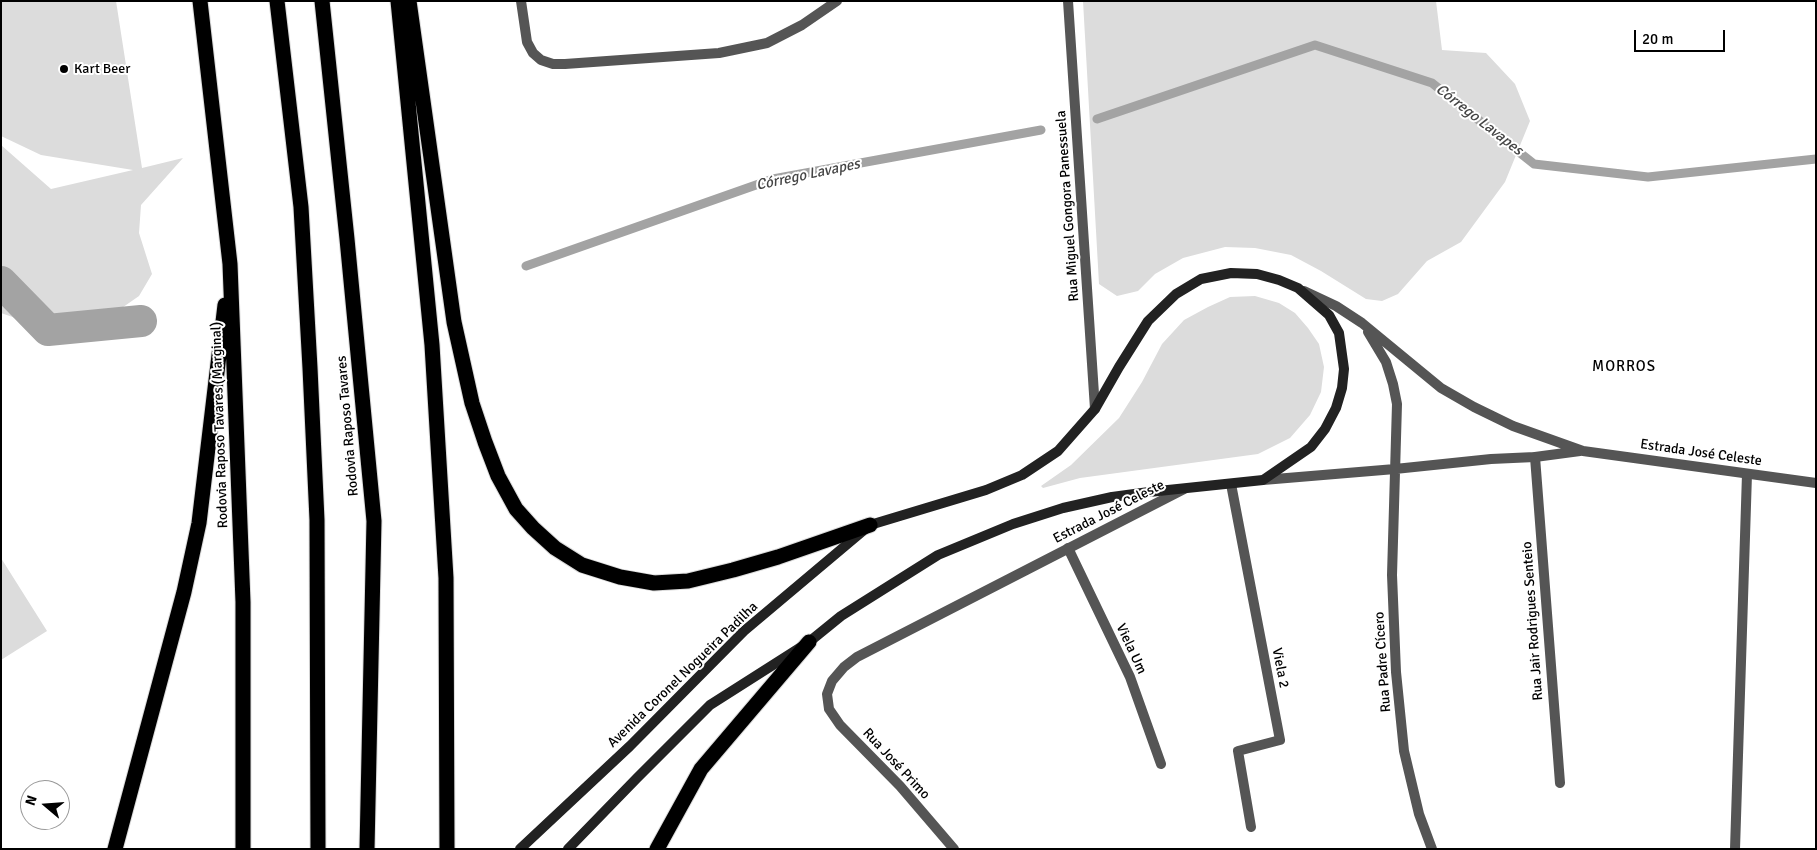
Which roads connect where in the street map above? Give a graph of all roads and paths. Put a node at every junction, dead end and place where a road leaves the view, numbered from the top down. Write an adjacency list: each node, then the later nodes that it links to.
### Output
1 (200, 1): 9 (highway, Rodovia Raposo Tavares (Marginal))
2 (277, 1): 30 (highway)
3 (322, 1): 31 (highway, Rodovia Raposo Tavares)
4 (398, 1): 32 (highway)
5 (409, 1): 21 (highway)
6 (521, 1): 7 (street)
7 (837, 1)
8 (1068, 1): 12 (street, Rua Miguel Gongora Panessuela)
9 (230, 264): 28 (highway); 29 (highway, Rodovia Raposo Tavares (Marginal))
10 (1298, 288): 11 (street, Estrada José Celeste); 12 (main road, Estrada José Celeste); 17 (main road, Estrada José Celeste)
11 (1362, 322): 13 (street, Estrada José Celeste); 15 (street, Estrada José Celeste)
12 (1095, 410): 21 (main road, Estrada José Celeste)
13 (1583, 451): 14 (street, Estrada José Celeste); 16 (street, Estrada José Celeste)
14 (1535, 457): 15 (street, Estrada José Celeste); 26 (street, Rua Jair Rodrigues Senteio)
15 (1395, 469): 17 (street, Estrada José Celeste); 37 (street, Rua Padre Cícero)
16 (1747, 474): 18 (street, Estrada José Celeste); 38 (street)
17 (1263, 480): 19 (main road)
18 (1816, 483)
19 (1230, 484): 20 (main road); 27 (street, Viela 2)
20 (1184, 488): 22 (street, Estrada José Celeste); 23 (main road, Estrada José Celeste)
21 (870, 525): 33 (main road, Avenida Coronel Nogueira Padilha)
22 (1068, 548): 24 (street, Estrada José Celeste); 25 (street, Viela Um)
23 (809, 642): 34 (main road); 35 (highway)
24 (827, 694): 36 (street, Rua José Primo)
25 (1161, 764)
26 (1560, 783)
27 (1251, 827)
28 (115, 849)
29 (243, 849)
30 (318, 849)
31 (367, 849)
32 (446, 849)
33 (520, 849)
34 (568, 849)
35 (657, 849)
36 (954, 849)
37 (1432, 849)
38 (1736, 849)

